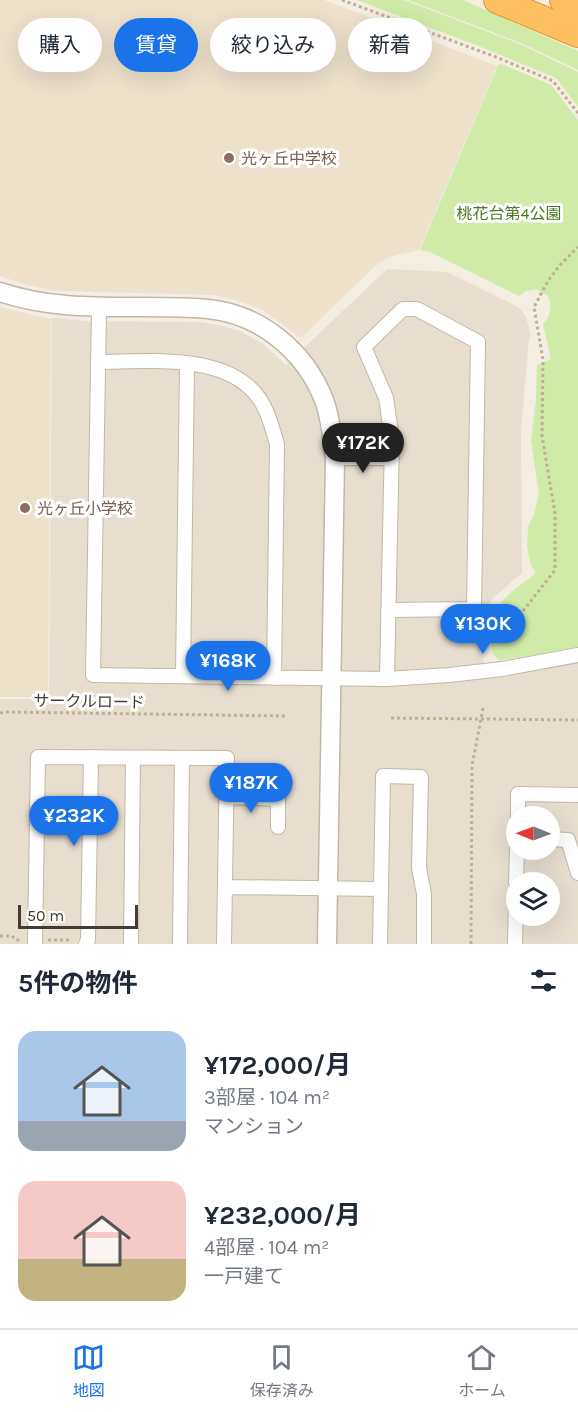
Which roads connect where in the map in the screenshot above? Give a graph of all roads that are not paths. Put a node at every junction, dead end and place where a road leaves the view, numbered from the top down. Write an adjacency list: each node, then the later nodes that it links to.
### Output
1 (497, 0): 4 (highway)
2 (563, 0): 3 (highway)
3 (578, 7)
4 (578, 34)
5 (0, 292): 6 (street)
6 (99, 308): 7 (street); 9 (street)
7 (98, 362): 8 (street); 13 (street)
8 (187, 363): 13 (street); 15 (street)
9 (335, 458): 10 (street); 14 (street)
10 (392, 458): 11 (street); 11 (street)
11 (388, 610): 16 (street)
12 (578, 655): 16 (street)
13 (183, 675): 15 (street)
14 (332, 677): 15 (street); 16 (street); 29 (street)
15 (274, 678)
16 (387, 679)
17 (91, 757): 18 (street); 32 (street); 33 (street)
18 (133, 758): 19 (street); 34 (street)
19 (182, 758): 22 (street); 35 (street)
20 (278, 771): 23 (street)
21 (578, 795): 24 (street)
22 (226, 797): 23 (street); 28 (street)
23 (277, 799): 25 (street)
24 (518, 806)
25 (278, 827)
26 (560, 840): 27 (street)
27 (578, 873)
28 (225, 887): 29 (street); 36 (street)
29 (328, 888): 30 (street); 37 (street)
30 (381, 889): 38 (street); 39 (street)
31 (515, 926): 40 (street)
32 (35, 944)
33 (86, 944)
34 (131, 944)
35 (180, 944)
36 (224, 944)
37 (327, 944)
38 (380, 944)
39 (424, 944)
40 (515, 944)

